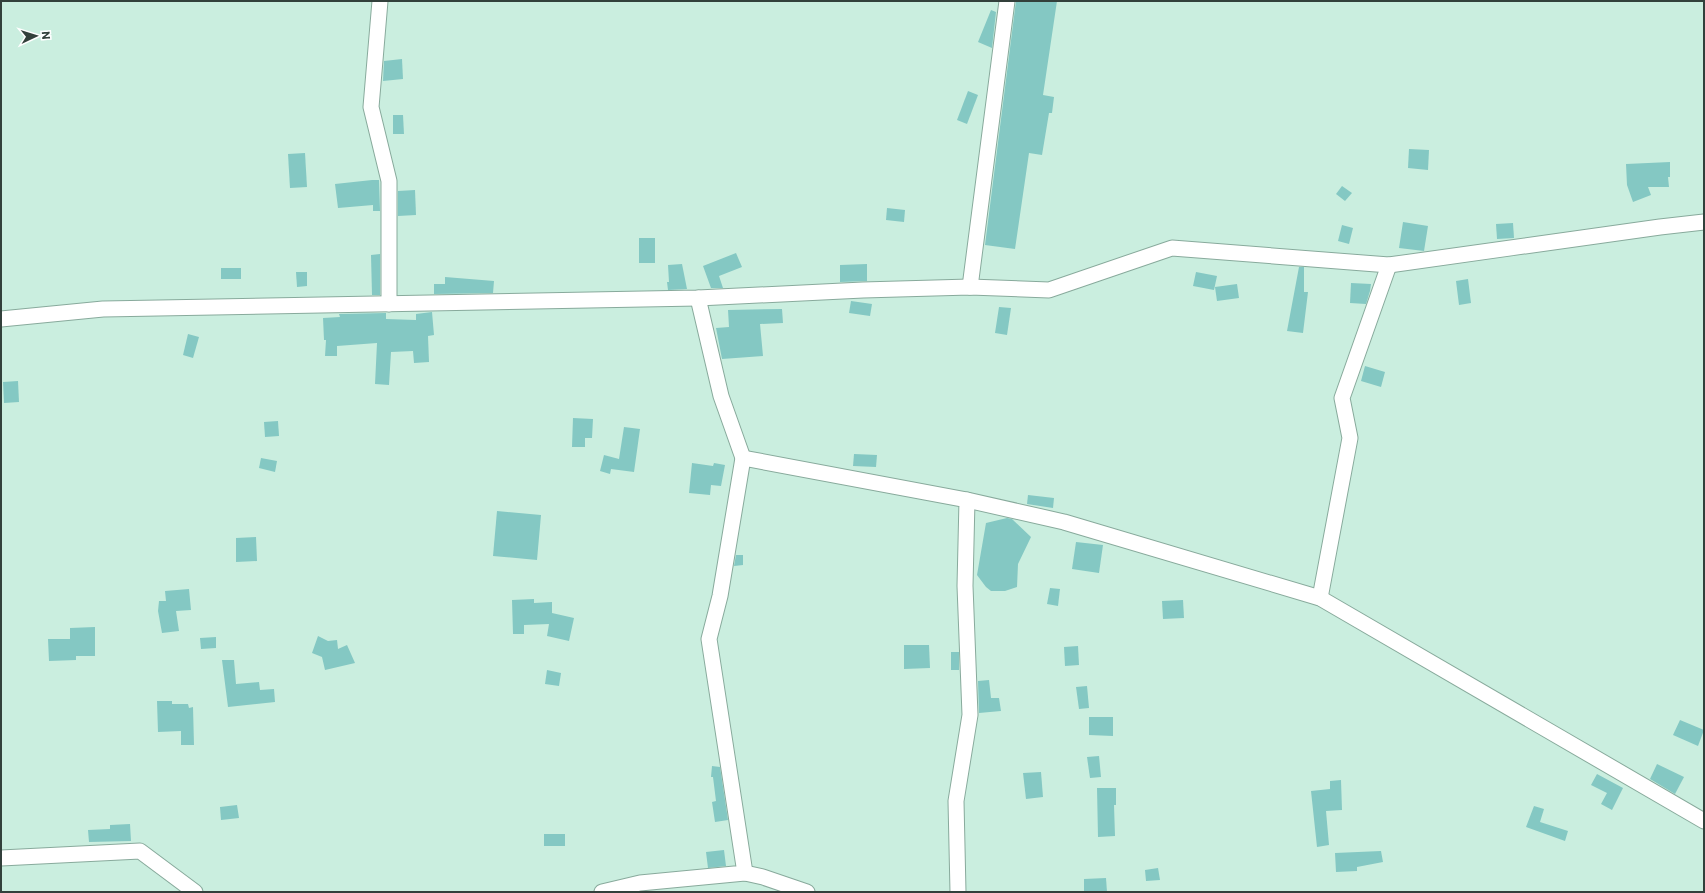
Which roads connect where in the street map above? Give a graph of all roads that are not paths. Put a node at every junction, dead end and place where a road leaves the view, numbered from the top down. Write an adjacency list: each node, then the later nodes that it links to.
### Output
1 (380, 1): 7 (street)
2 (1007, 1): 5 (street)
3 (1704, 222): 4 (street)
4 (1389, 265): 5 (street); 11 (street)
5 (970, 288): 6 (street)
6 (698, 298): 7 (street); 9 (street)
7 (389, 304): 8 (street)
8 (1, 319)
9 (743, 458): 10 (street); 14 (street)
10 (967, 500): 11 (street); 18 (street)
11 (1320, 598): 12 (street)
12 (1704, 821)
13 (1, 858): 15 (street)
14 (745, 873): 16 (street); 17 (street)
15 (195, 892)
16 (602, 892)
17 (807, 892)
18 (958, 892)

